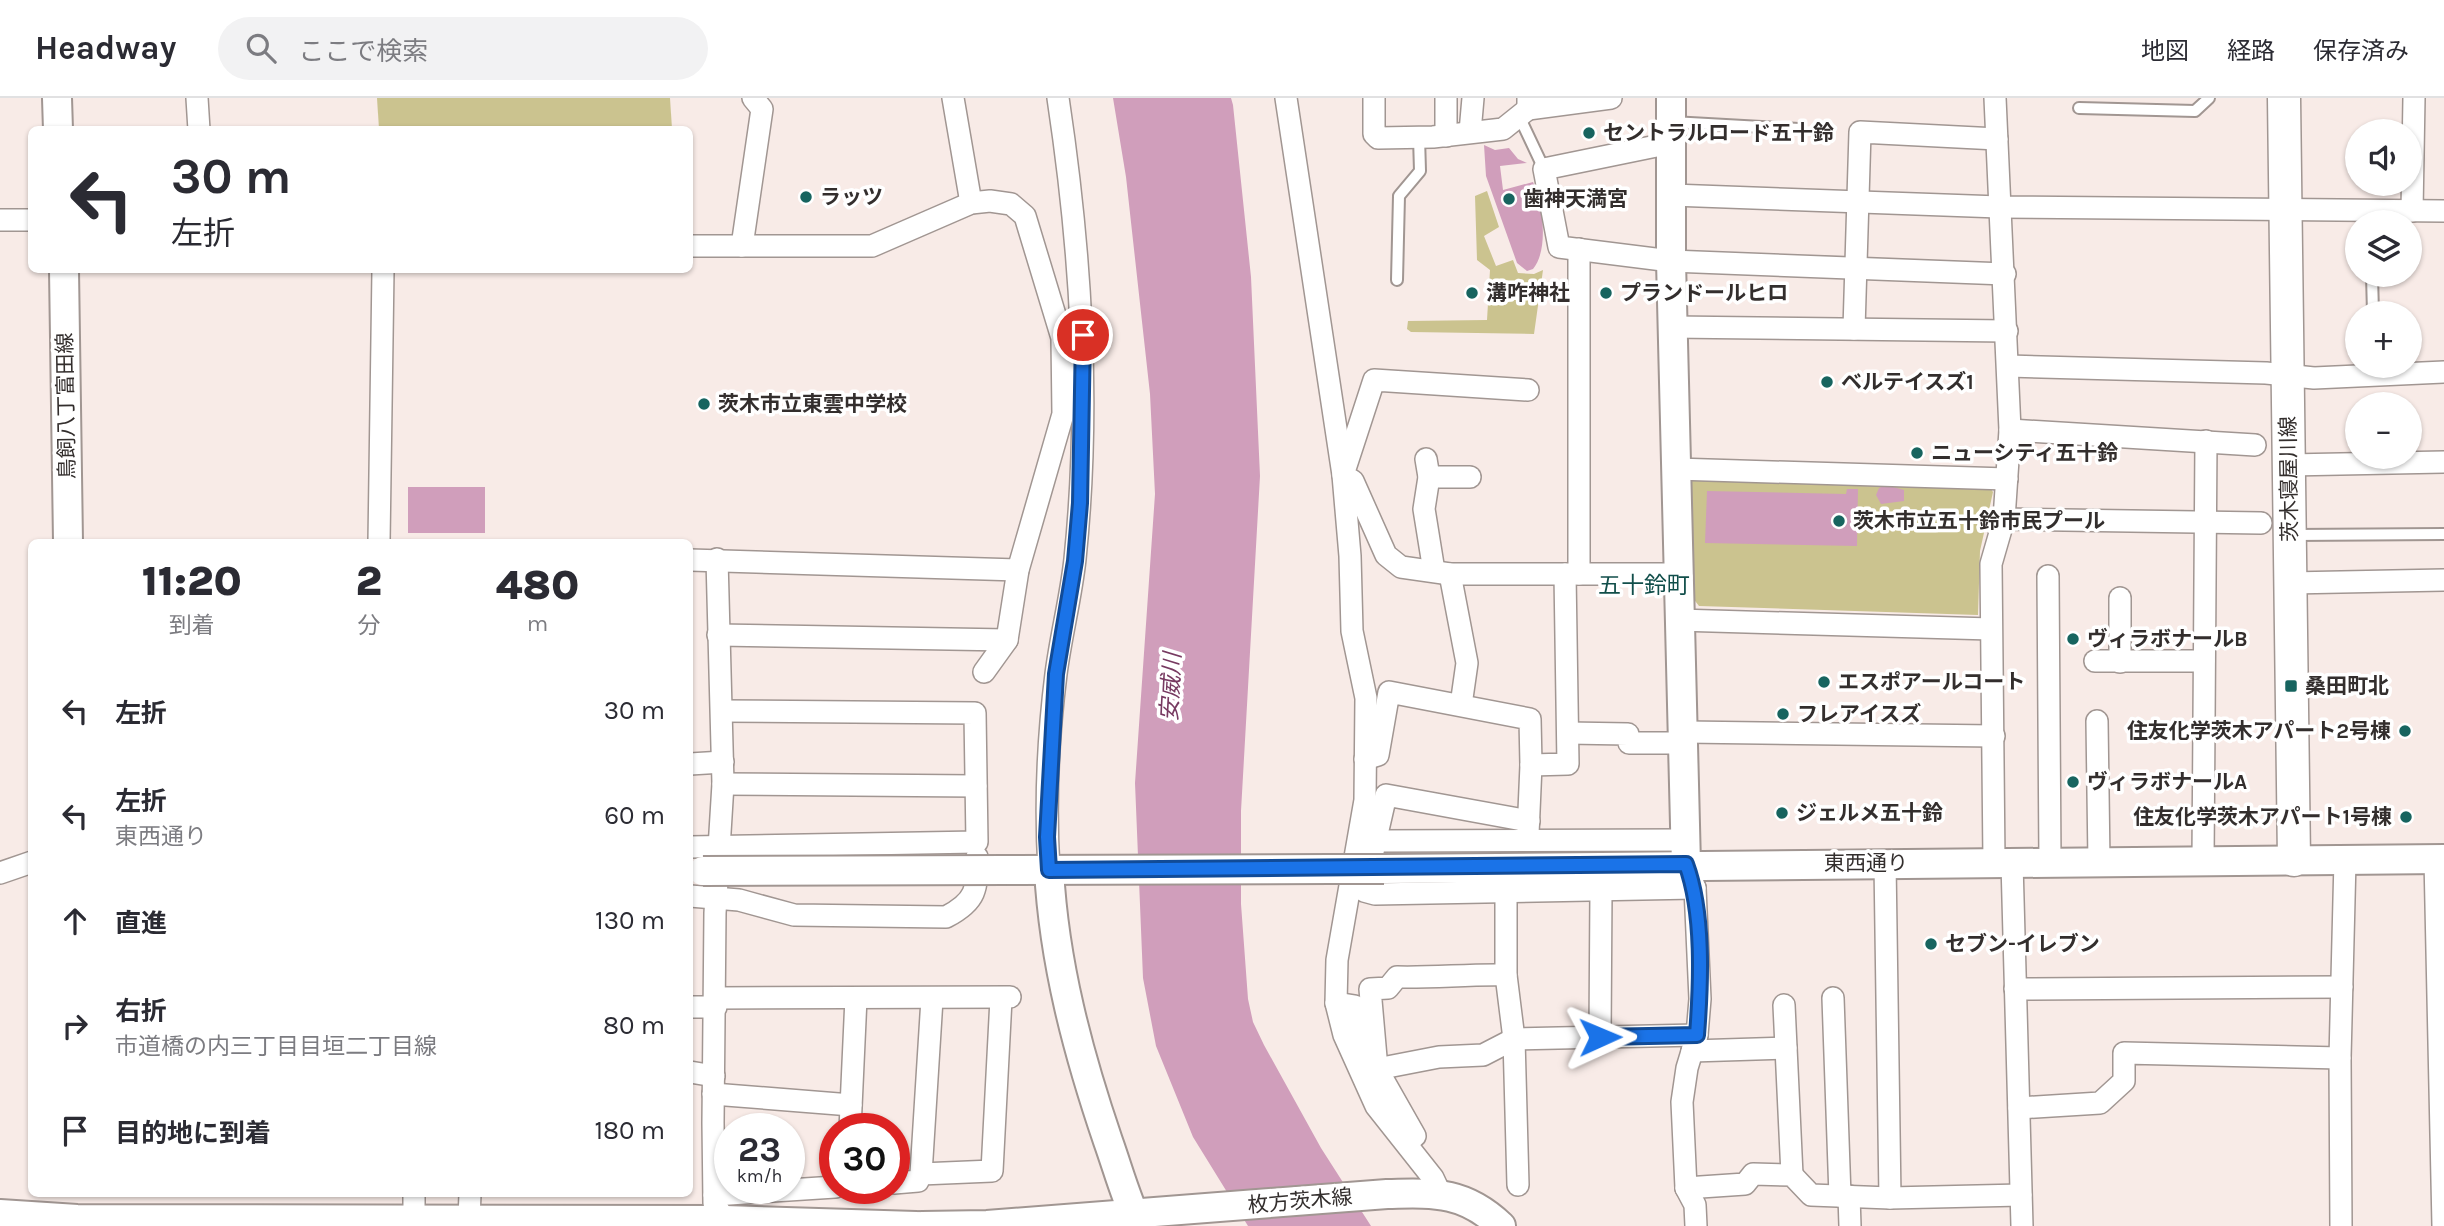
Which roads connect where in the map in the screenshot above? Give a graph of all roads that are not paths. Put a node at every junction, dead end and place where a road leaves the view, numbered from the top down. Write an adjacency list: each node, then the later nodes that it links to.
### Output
1 (57, 98): 18 (street)
2 (198, 98): 19 (street)
3 (753, 98): 38 (street)
4 (953, 98): 28 (street)
5 (1058, 98): 54 (street)
6 (1286, 98): 62 (street)
7 (1374, 98): 23 (street)
8 (1446, 98): 22 (street)
9 (1473, 98): 21 (street)
10 (1611, 98): 15 (street)
11 (1995, 98): 24 (street)
12 (2210, 98): 16 (lane)
13 (2284, 98): 30 (main road, 茨木寝屋川線)
14 (2414, 98): 31 (street)
15 (1525, 108): 21 (street); 25 (lane)
16 (2079, 108)
17 (1671, 121): 20 (lane); 25 (street); 26 (street)
18 (58, 126)
19 (199, 126)
20 (1799, 129)
21 (1469, 132): 22 (street)
22 (1446, 136): 23 (street)
23 (1419, 137): 45 (lane)
24 (1997, 139): 27 (street); 29 (street)
25 (1544, 169): 39 (street)
26 (1672, 195): 27 (street); 40 (street)
27 (1857, 202): 29 (street); 41 (street)
28 (971, 203): 38 (street); 54 (street)
29 (1999, 207): 30 (street); 44 (street)
30 (2285, 210): 34 (street); 53 (main road, 茨木寝屋川線)
31 (2412, 210)
32 (2422, 211): 33 (street)
33 (2444, 211)
34 (2345, 214)
35 (0, 220): 36 (street)
36 (28, 220)
37 (693, 246): 38 (street)
38 (742, 246)
39 (1579, 249): 40 (street); 75 (street)
40 (1671, 261): 41 (street); 46 (street)
41 (1855, 268): 44 (street); 47 (street)
42 (64, 273): 69 (street, 鳥飼八丁富田線)
43 (383, 273): 70 (street)
44 (2005, 274): 48 (street)
45 (1397, 280)
46 (1672, 327): 47 (street); 61 (street)
47 (1854, 329): 48 (street)
48 (2007, 331): 49 (street)
49 (2008, 366): 53 (street); 56 (street)
50 (2422, 372): 51 (street)
51 (2444, 372)
52 (2345, 374): 53 (street)
53 (2287, 375): 60 (main road, 茨木寝屋川線)
54 (1074, 382): 73 (street); 116 (street)
55 (1528, 390): 62 (street)
56 (2010, 430): 57 (street); 64 (street)
57 (2206, 442): 58 (street); 66 (street)
58 (2256, 444)
59 (2444, 462): 60 (street)
60 (2289, 466): 67 (main road, 茨木寝屋川線)
61 (1675, 468): 64 (street); 76 (street)
62 (1343, 475): 74 (street); 95 (street)
63 (1470, 477): 74 (street)
64 (2007, 479): 65 (street)
65 (2004, 519): 66 (street); 82 (street)
66 (2205, 521): 67 (street); 86 (street)
67 (2275, 529): 68 (lane); 79 (main road, 茨木寝屋川線)
68 (2444, 534)
69 (68, 539)
70 (379, 539)
71 (717, 559): 72 (street); 73 (street); 83 (street)
72 (693, 560)
73 (1018, 570): 84 (street)
74 (1442, 572): 75 (street); 89 (street)
75 (1572, 574): 76 (street); 92 (street)
76 (1677, 574): 81 (street)
77 (2048, 576): 110 (street)
78 (2444, 580): 79 (street)
79 (2290, 583): 106 (main road, 茨木寝屋川線)
80 (2120, 598): 87 (street)
81 (1678, 620): 82 (street); 94 (street)
82 (1991, 629): 93 (street)
83 (718, 635): 84 (street); 90 (street)
84 (1007, 640): 88 (street)
85 (2095, 661): 87 (street)
86 (2204, 661): 87 (street); 108 (street)
87 (2120, 662)
88 (985, 672)
89 (1461, 705): 95 (street); 98 (street)
90 (723, 711): 96 (street); 100 (street)
91 (2097, 721): 111 (street)
92 (1568, 733): 94 (street); 98 (street)
93 (1994, 736): 94 (street); 109 (street)
94 (1685, 737): 115 (street)
95 (1366, 759): 102 (street)
96 (723, 762): 97 (street); 99 (street)
97 (693, 764)
98 (1531, 765): 101 (street)
99 (723, 784): 100 (street); 104 (street)
100 (976, 786): 103 (street)
101 (1528, 831): 102 (street); 102 (street); 115 (street)
102 (1369, 839): 119 (street); 129 (street)
103 (977, 842): 104 (street); 121 (street)
104 (720, 847): 113 (street); 121 (street)
105 (2439, 859): 107 (street, 東西通り); 170 (street)
106 (2294, 860): 107 (street, 東西通り); 108 (street, 東西通り)
107 (2345, 860): 123 (street)
108 (2203, 861): 111 (street, 東西通り)
109 (2003, 862): 110 (street, 東西通り); 114 (street, 東西通り); 124 (street)
110 (2050, 862): 111 (street, 東西通り)
111 (2099, 862)
112 (28, 863): 117 (street)
113 (694, 863): 116 (street, 東西通り, bridge)
114 (1885, 863): 115 (street, 東西通り); 152 (street)
115 (1689, 864): 116 (street, 東西通り, bridge); 118 (street); 134 (street)
116 (1059, 870): 158 (street)
117 (0, 873)
118 (1601, 890): 119 (street); 132 (street)
119 (1506, 893): 122 (street)
120 (693, 896): 121 (street)
121 (715, 896): 128 (street)
122 (1506, 975): 133 (street); 137 (street)
123 (2342, 987): 124 (street); 136 (street)
124 (2015, 989): 141 (street)
125 (856, 998): 127 (street); 128 (street); 140 (street)
126 (1833, 998): 151 (street)
127 (932, 999): 143 (street); 143 (street)
128 (716, 1002): 131 (street); 139 (street)
129 (1336, 1003): 137 (street); 146 (street)
130 (1784, 1005): 135 (street)
131 (693, 1006)
132 (1600, 1037): 133 (street); 134 (street)
133 (1514, 1039): 137 (street); 147 (street)
134 (1694, 1043): 135 (street); 148 (street)
135 (1786, 1048): 144 (street)
136 (2340, 1058): 141 (street); 169 (street)
137 (1377, 1069): 146 (street)
138 (693, 1074): 139 (street)
139 (713, 1085): 140 (street); 157 (street)
140 (851, 1105): 142 (street)
141 (2019, 1108): 150 (street)
142 (851, 1113)
143 (921, 1174): 145 (street)
144 (1792, 1175): 148 (street); 151 (street)
145 (910, 1182)
146 (1434, 1183): 158 (street, 枚方茨木線); 165 (street, 枚方茨木線)
147 (1518, 1185)
148 (1686, 1188): 166 (street)
149 (819, 1191): 157 (street)
150 (2021, 1195): 152 (street); 168 (street)
151 (1844, 1196): 152 (street); 167 (street)
152 (1890, 1198)
153 (77, 1213): 155 (street); 159 (street)
154 (413, 1213): 156 (street); 159 (street)
155 (0, 1214)
156 (477, 1214): 160 (street)
157 (721, 1214): 162 (street); 163 (street)
158 (1143, 1218): 164 (street, 枚方茨木線)
159 (372, 1222)
160 (542, 1223): 161 (street)
161 (608, 1223): 162 (street)
162 (673, 1223)
163 (916, 1226)
164 (922, 1226)
165 (1501, 1226)
166 (1696, 1226)
167 (1850, 1226)
168 (2022, 1226)
169 (2342, 1226)
170 (2443, 1226)

